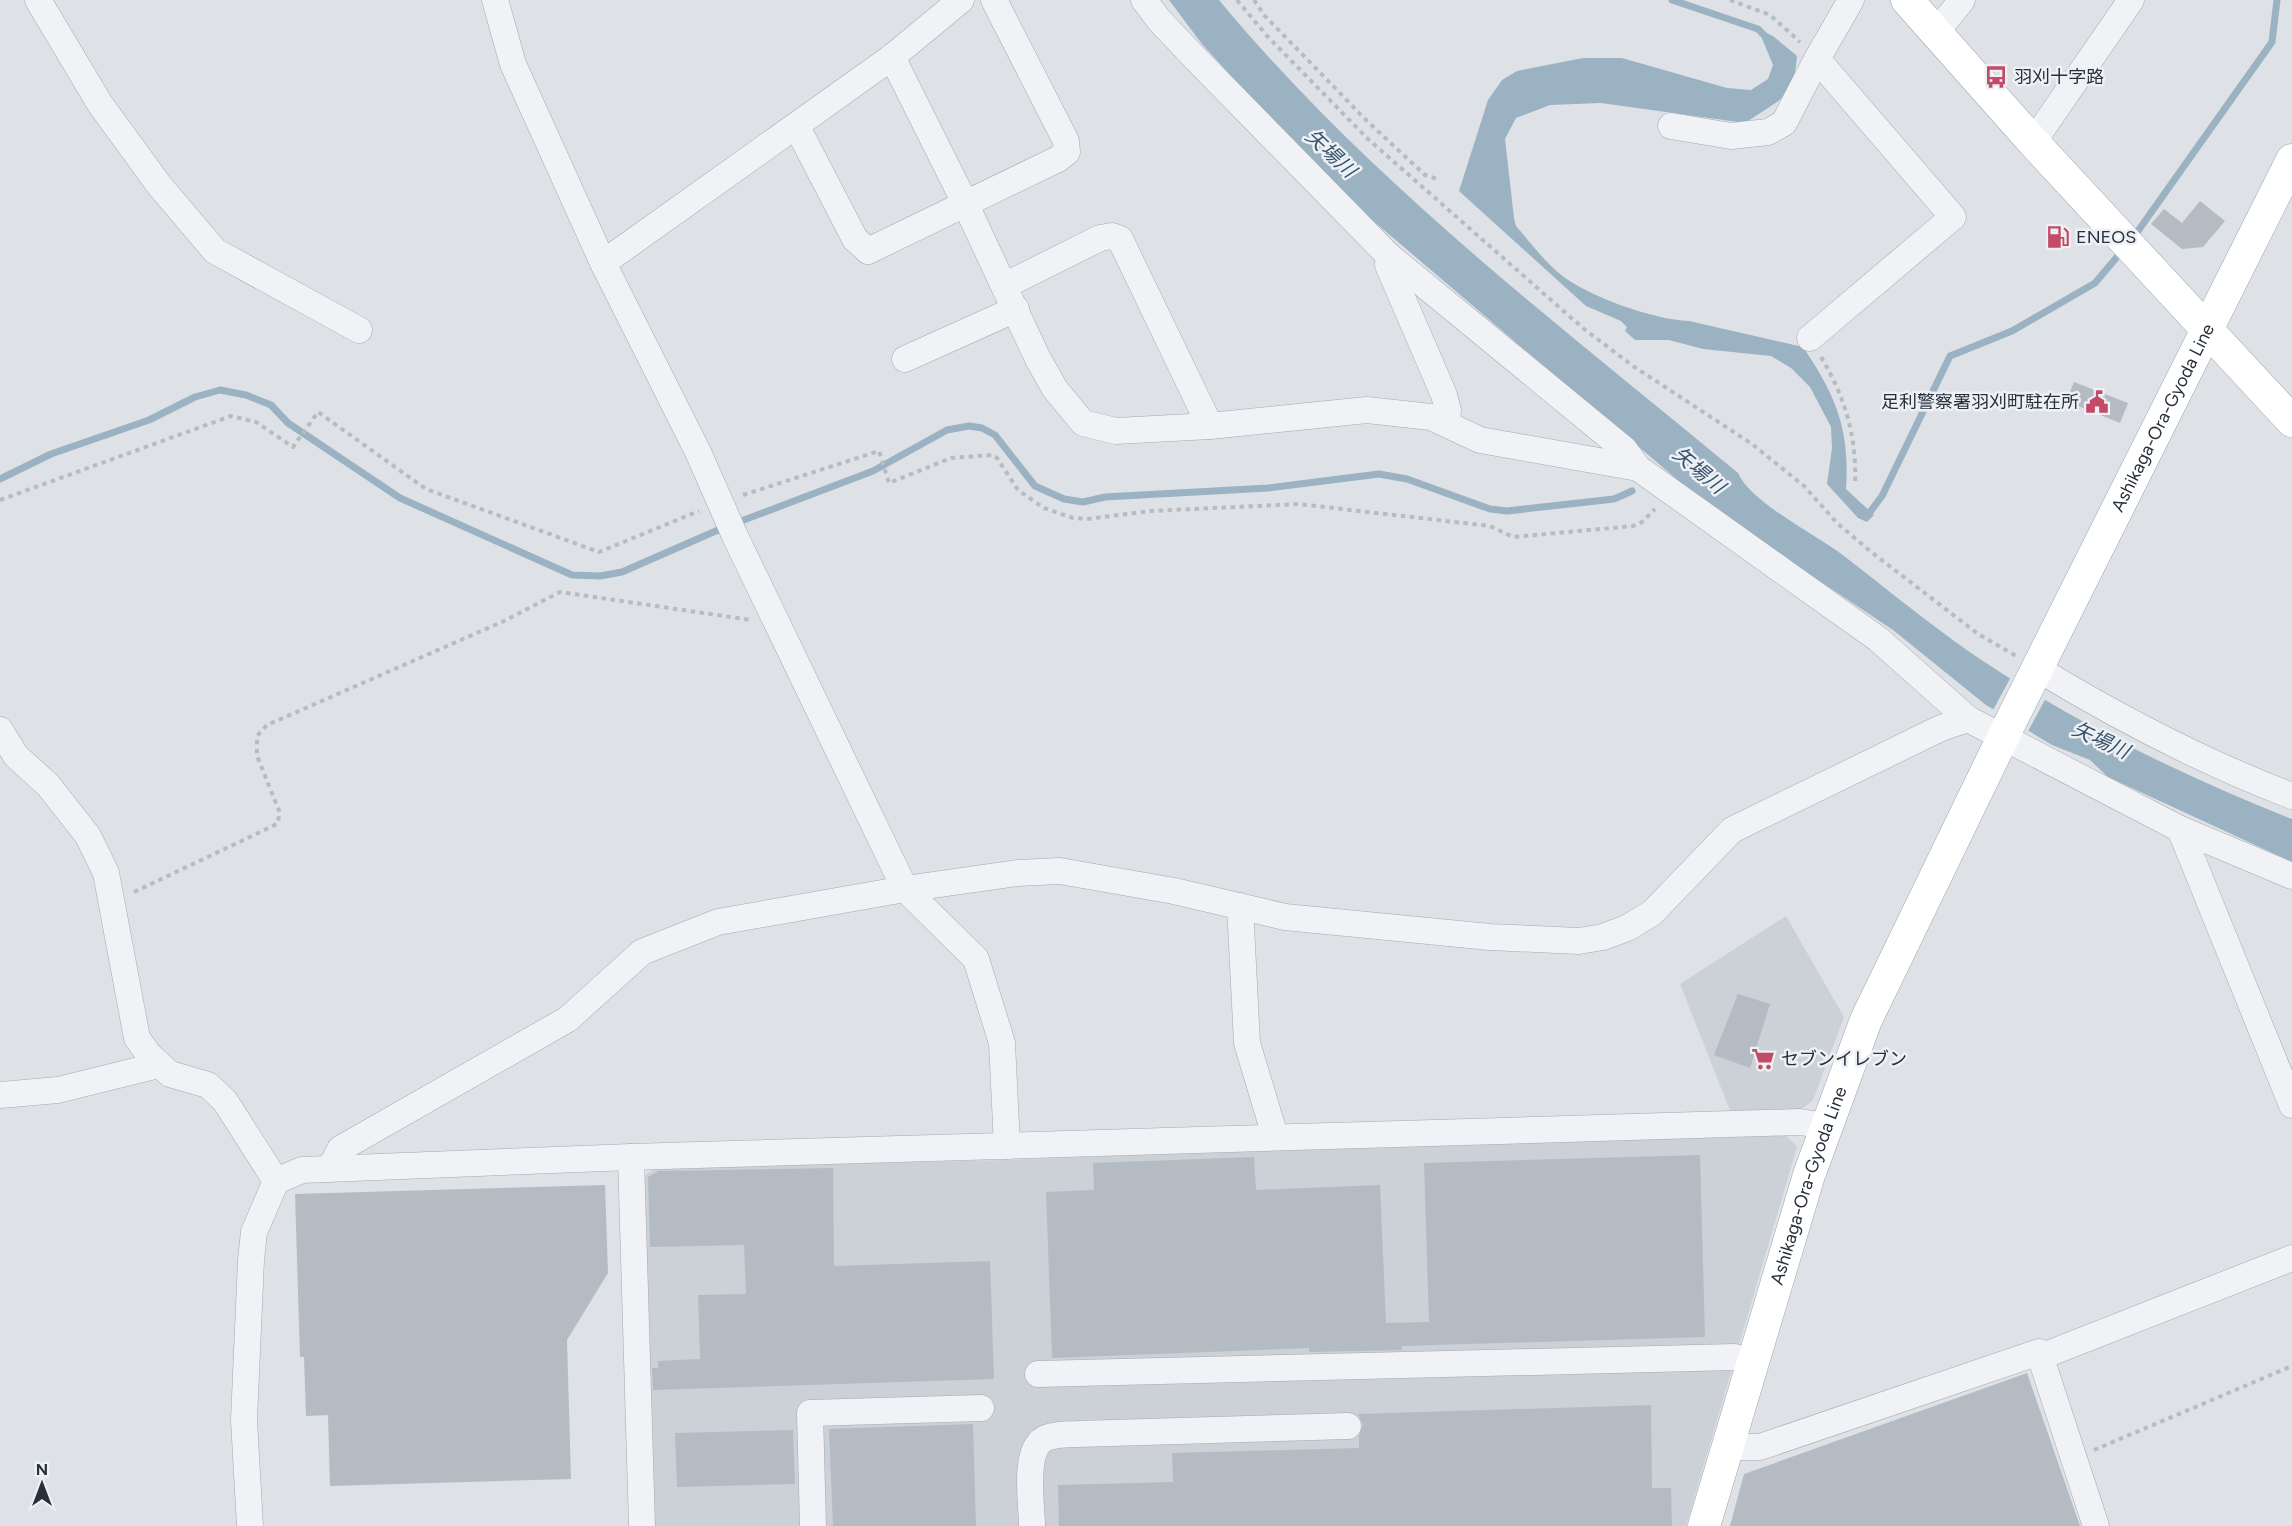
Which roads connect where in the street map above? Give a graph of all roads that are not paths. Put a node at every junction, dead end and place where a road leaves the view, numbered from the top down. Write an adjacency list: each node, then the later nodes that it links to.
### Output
1 (39, 0): 23 (street)
2 (495, 0): 19 (street)
3 (961, 0): 11 (street)
4 (994, 0): 17 (street)
5 (1144, 0): 18 (street)
6 (1851, 0): 12 (street)
7 (1908, 0): 10 (main road)
8 (1962, 0): 10 (street)
9 (2131, 0): 15 (street)
10 (1937, 31): 15 (main road)
11 (892, 57): 14 (street); 17 (street)
12 (1817, 59): 13 (street); 24 (street)
13 (1671, 126)
14 (797, 128): 17 (street); 19 (street)
15 (2033, 142): 22 (main road)
16 (2292, 160): 22 (main road, Ashikaga-Ora-Gyoda Line)
17 (965, 203): 20 (street)
18 (1389, 256): 27 (street); 29 (street)
19 (603, 263): 37 (street)
20 (1004, 286): 21 (street); 28 (street)
21 (1016, 309): 25 (street); 28 (street)
22 (2208, 328): 26 (main road); 30 (main road, Ashikaga-Ora-Gyoda Line)
23 (359, 330)
24 (1810, 338)
25 (905, 359)
26 (2292, 421)
27 (1447, 424): 28 (street); 29 (street)
28 (1210, 426)
29 (1638, 468): 31 (street)
30 (2030, 667): 33 (main road, Ashikaga-Ora-Gyoda Line); 34 (street)
31 (1968, 720): 33 (street); 38 (street)
32 (0, 730): 39 (street)
33 (2005, 733): 35 (street); 42 (main road, Ashikaga-Ora-Gyoda Line)
34 (2292, 796)
35 (2180, 829): 36 (street); 41 (street)
36 (2292, 876)
37 (905, 889): 38 (street); 44 (street); 46 (street)
38 (1240, 906): 43 (street)
39 (159, 1065): 40 (street); 47 (street)
40 (0, 1095)
41 (2292, 1105)
42 (1826, 1126): 43 (street); 50 (main road, Ashikaga-Ora-Gyoda Line)
43 (1275, 1136): 44 (street)
44 (1007, 1146): 45 (street)
45 (632, 1157): 46 (street); 56 (street)
46 (331, 1167): 47 (street)
47 (276, 1181): 55 (street)
48 (2292, 1258): 49 (street)
49 (2040, 1357): 54 (street); 60 (street)
50 (1753, 1363): 51 (street); 54 (main road, Ashikaga-Ora-Gyoda Line)
51 (1038, 1374)
52 (981, 1408): 57 (street)
53 (1348, 1426): 58 (street)
54 (1727, 1447): 59 (main road, Ashikaga-Ora-Gyoda Line)
55 (250, 1526)
56 (642, 1526)
57 (813, 1526)
58 (1032, 1526)
59 (1704, 1526)
60 (2096, 1526)

